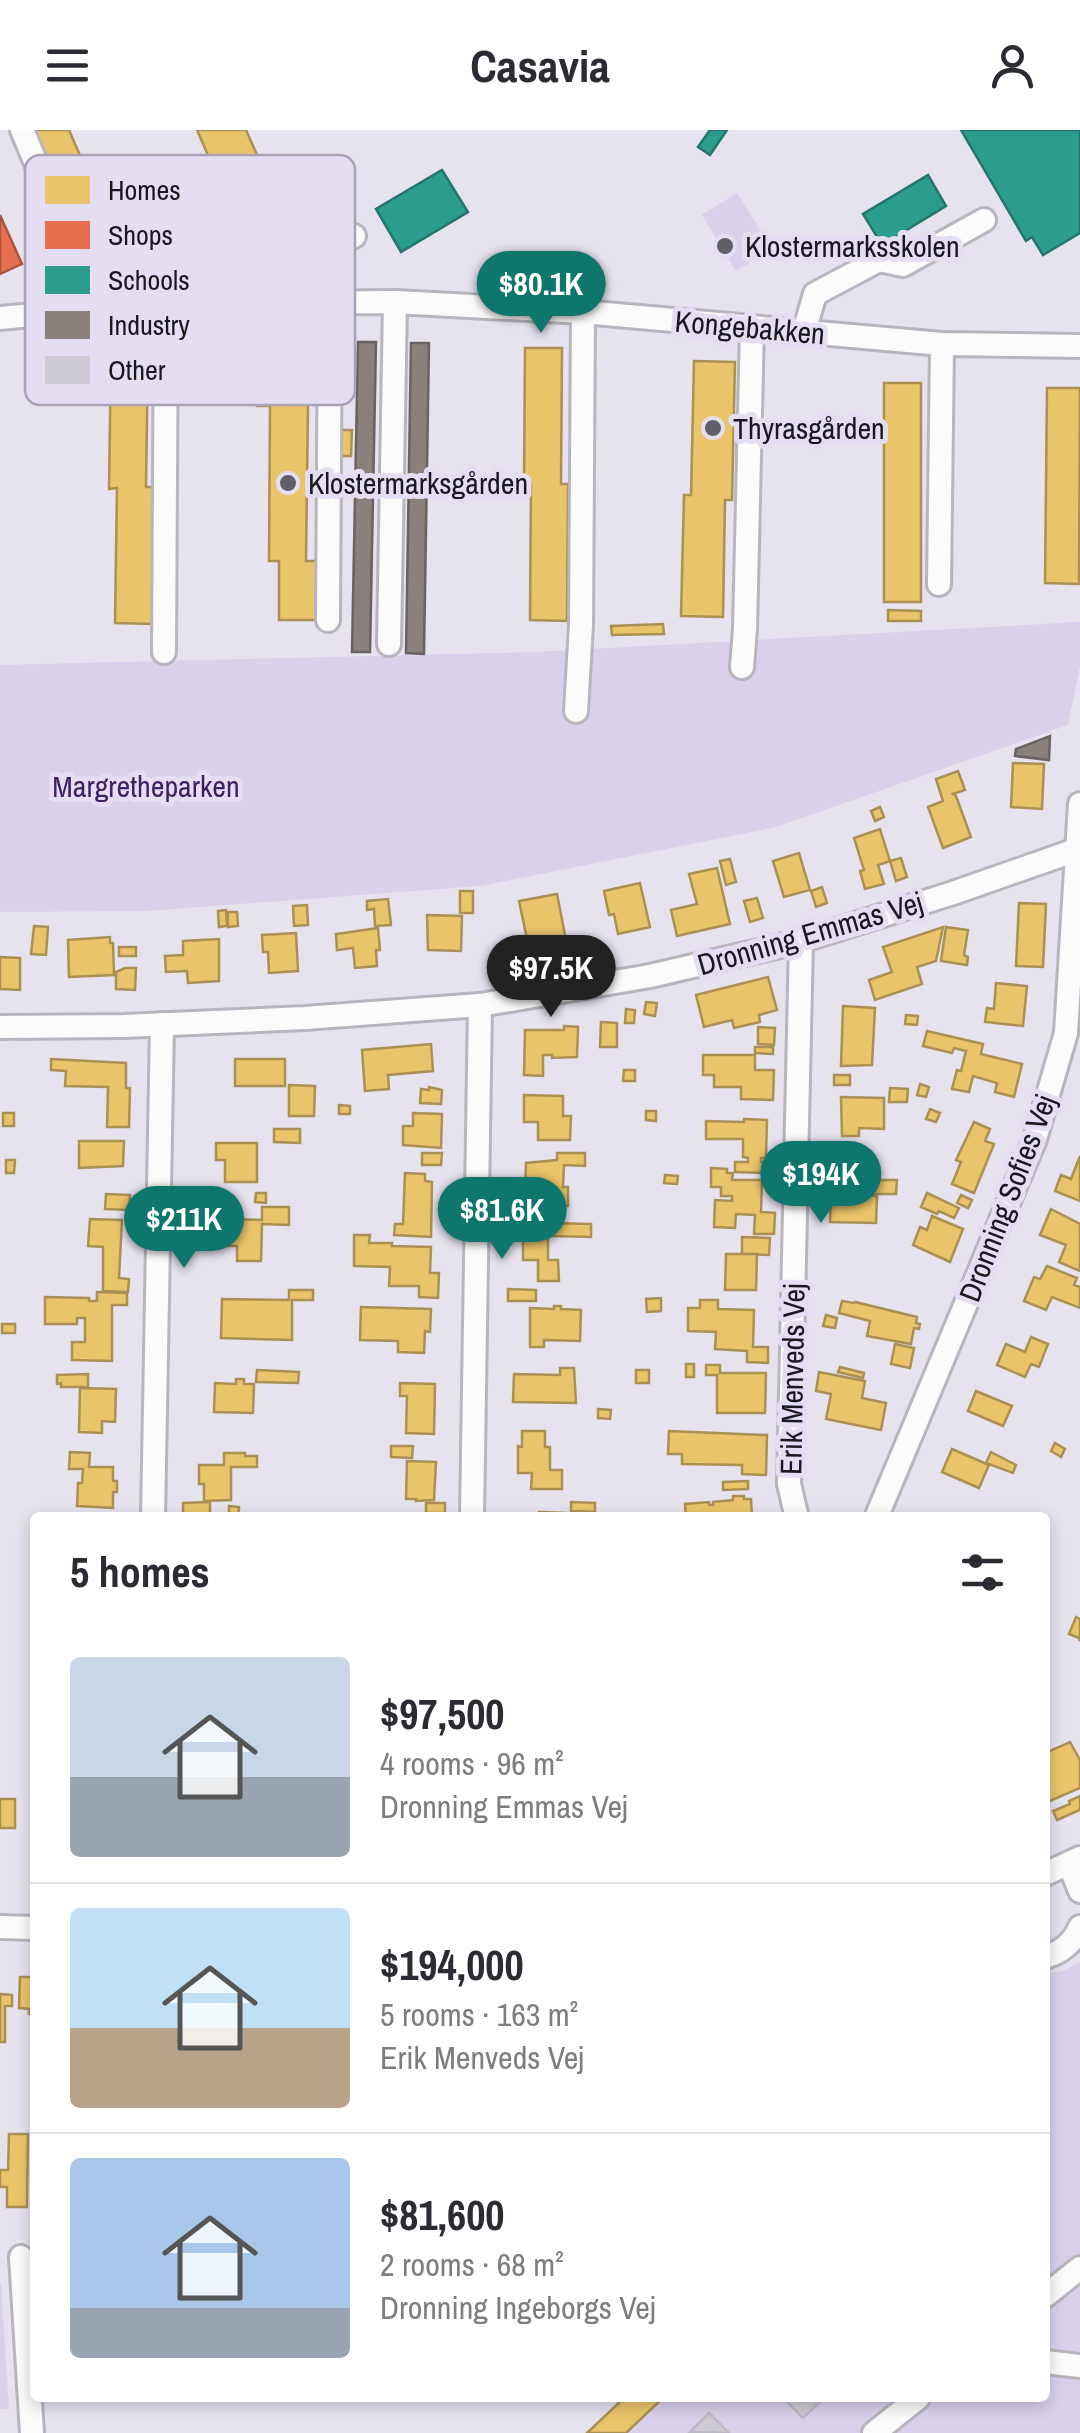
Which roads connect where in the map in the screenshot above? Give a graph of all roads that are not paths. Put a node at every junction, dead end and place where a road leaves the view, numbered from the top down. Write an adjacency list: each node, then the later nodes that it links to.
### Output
1 (22, 130): 2 (street)
2 (33, 155)
3 (984, 220): 10 (street)
4 (355, 302): 5 (street, Kongebakken)
5 (395, 302): 6 (street, Kongebakken); 17 (street)
6 (583, 312): 9 (street, Kongebakken); 20 (street)
7 (25, 316): 8 (street, Kongebakken)
8 (0, 318)
9 (752, 327): 10 (street, Kongebakken); 19 (street)
10 (804, 332): 11 (street, Kongebakken)
11 (942, 344): 12 (street, Kongebakken); 15 (street)
12 (1080, 346)
13 (165, 405): 18 (street)
14 (329, 405): 16 (street)
15 (939, 584)
16 (328, 620)
17 (389, 644)
18 (164, 652)
19 (742, 666)
20 (576, 711)
21 (1080, 804): 22 (street, Dronning Sofies Vej)
22 (1076, 850): 23 (street, Dronning Emmas Vej); 30 (street, Dronning Sofies Vej)
23 (800, 941): 24 (street, Dronning Emmas Vej); 29 (street, Erik Menveds Vej)
24 (480, 1005): 25 (street, Dronning Emmas Vej); 28 (street)
25 (162, 1024): 26 (street, Dronning Emmas Vej); 27 (street)
26 (0, 1027)
27 (153, 1512)
28 (472, 1512)
29 (796, 1512)
30 (879, 1512)
31 (1075, 1861): 32 (street); 33 (street)
32 (1050, 1872)
33 (1080, 1891)
34 (1080, 1926): 37 (street)
35 (0, 1928): 36 (street)
36 (30, 1928)
37 (1050, 1955)
38 (19, 2257): 44 (street)
39 (1080, 2268): 40 (street)
40 (1050, 2292)
41 (1050, 2363): 42 (street)
42 (1080, 2366)
43 (913, 2402): 45 (street)
44 (32, 2433)
45 (874, 2433)

